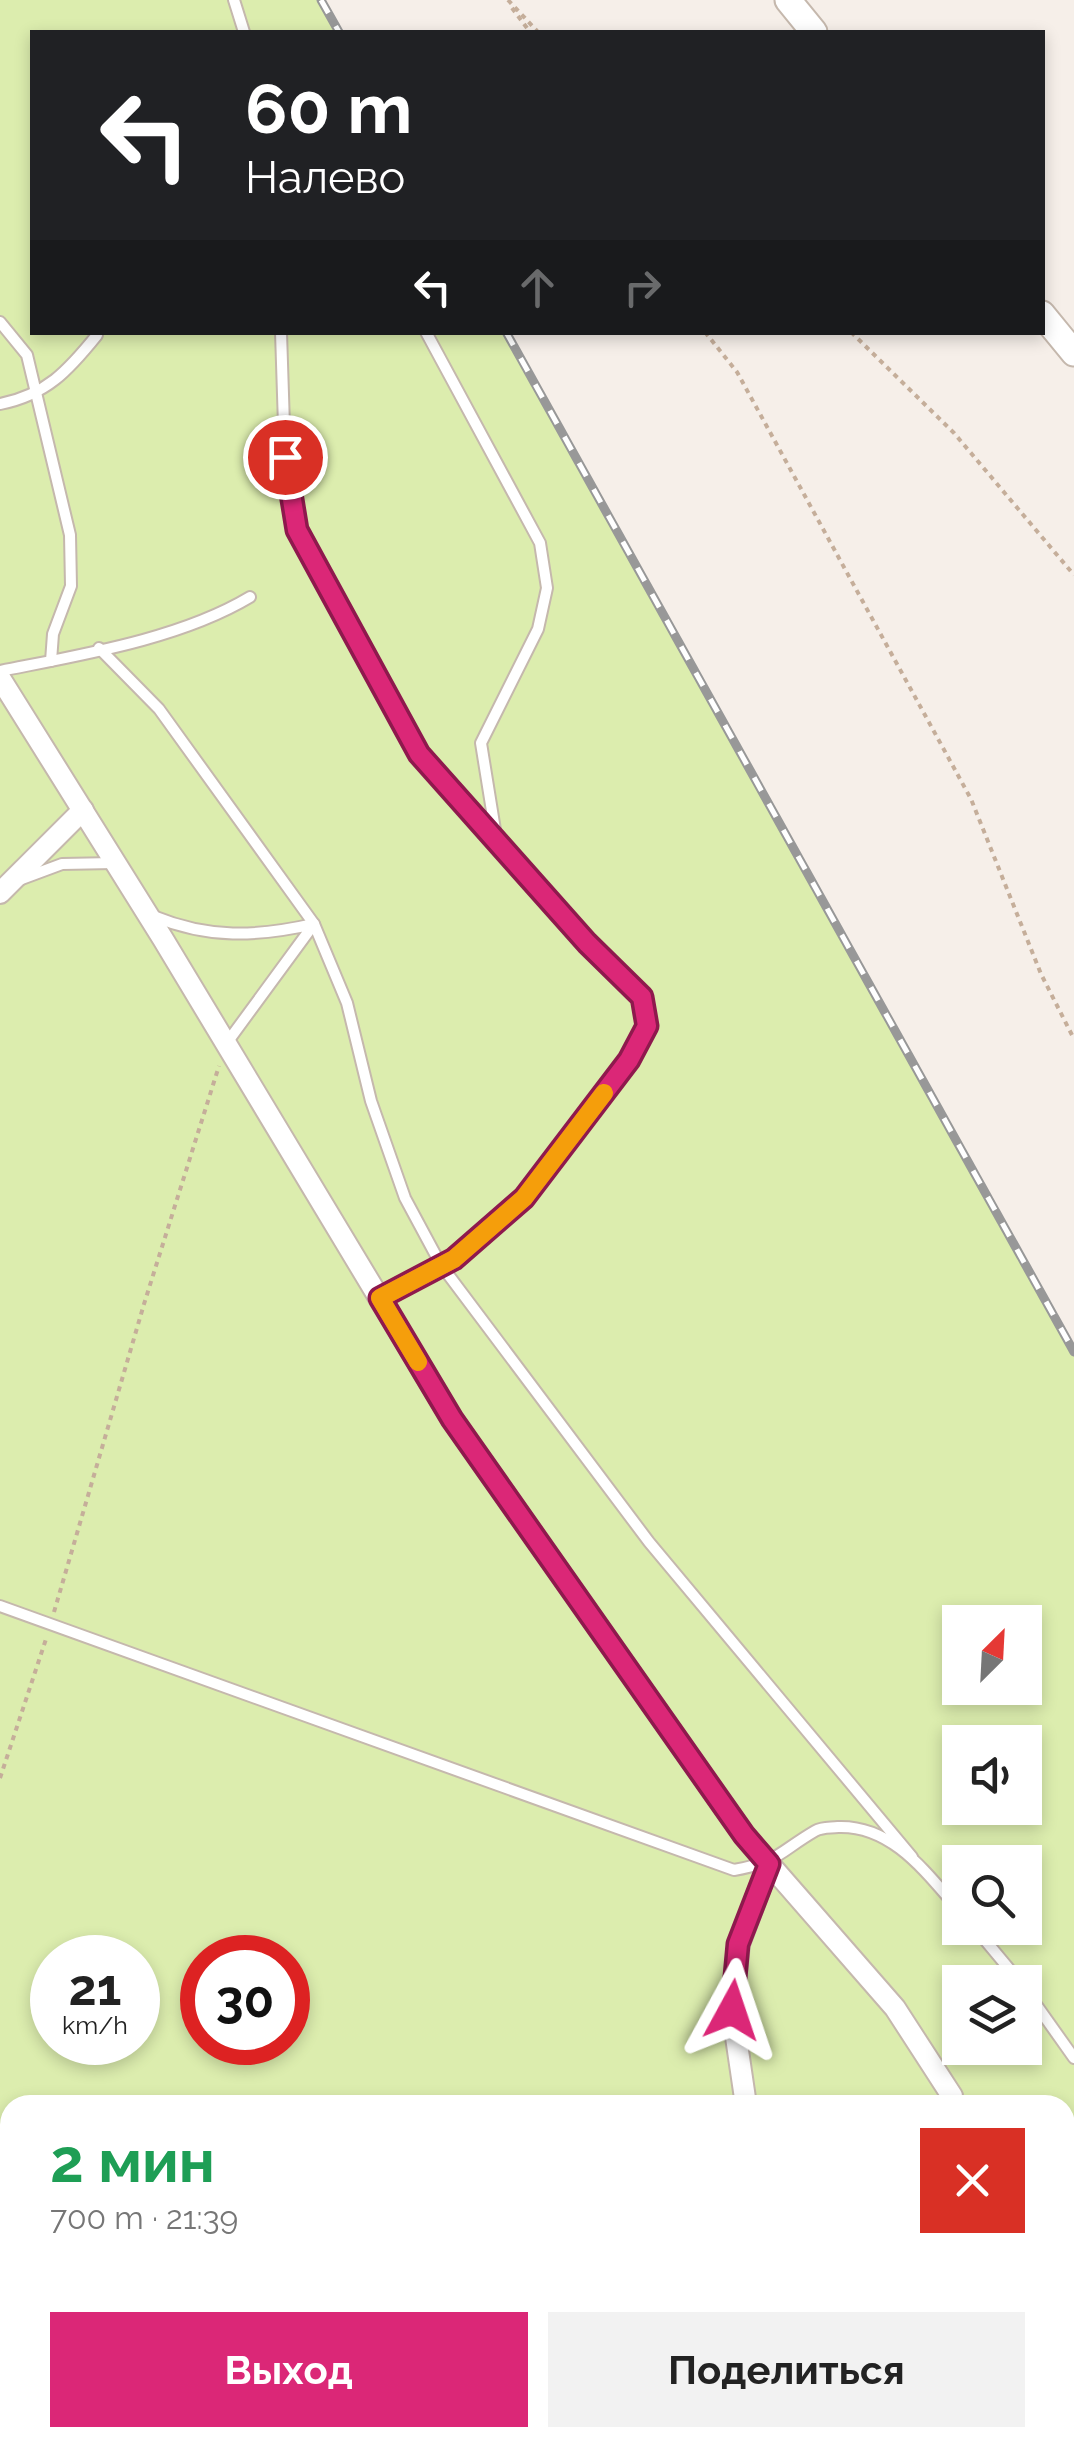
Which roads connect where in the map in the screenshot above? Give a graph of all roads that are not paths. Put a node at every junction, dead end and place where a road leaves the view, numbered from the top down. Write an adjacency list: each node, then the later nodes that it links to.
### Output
1 (788, 0): 5 (street)
2 (236, 4): 3 (lane); 4 (lane)
3 (243, 30)
4 (253, 30)
5 (812, 30)
6 (1045, 318): 11 (street)
7 (0, 322): 12 (lane)
8 (97, 335): 12 (lane)
9 (281, 335): 20 (lane)
10 (428, 335): 20 (lane)
11 (1074, 353)
12 (37, 395): 13 (lane); 16 (lane)
13 (0, 404)
14 (250, 597): 15 (lane)
15 (98, 648): 16 (lane); 24 (lane)
16 (51, 660): 17 (lane)
17 (0, 670)
18 (0, 678): 19 (street)
19 (83, 810): 21 (street); 22 (street)
20 (497, 843): 26 (lane)
21 (115, 862): 22 (lane); 23 (street)
22 (4, 888)
23 (148, 914): 24 (lane); 25 (street)
24 (314, 924): 25 (lane); 26 (lane)
25 (226, 1044): 27 (street)
26 (441, 1266): 27 (lane); 29 (lane)
27 (380, 1298): 30 (street)
28 (0, 1606): 30 (lane)
29 (912, 1858): 30 (lane); 31 (lane)
30 (769, 1864): 36 (street); 37 (street)
31 (942, 1891)
32 (988, 1945): 33 (lane)
33 (1006, 1965)
34 (1042, 2013): 35 (lane)
35 (1074, 2058)
36 (745, 2095)
37 (951, 2095)

